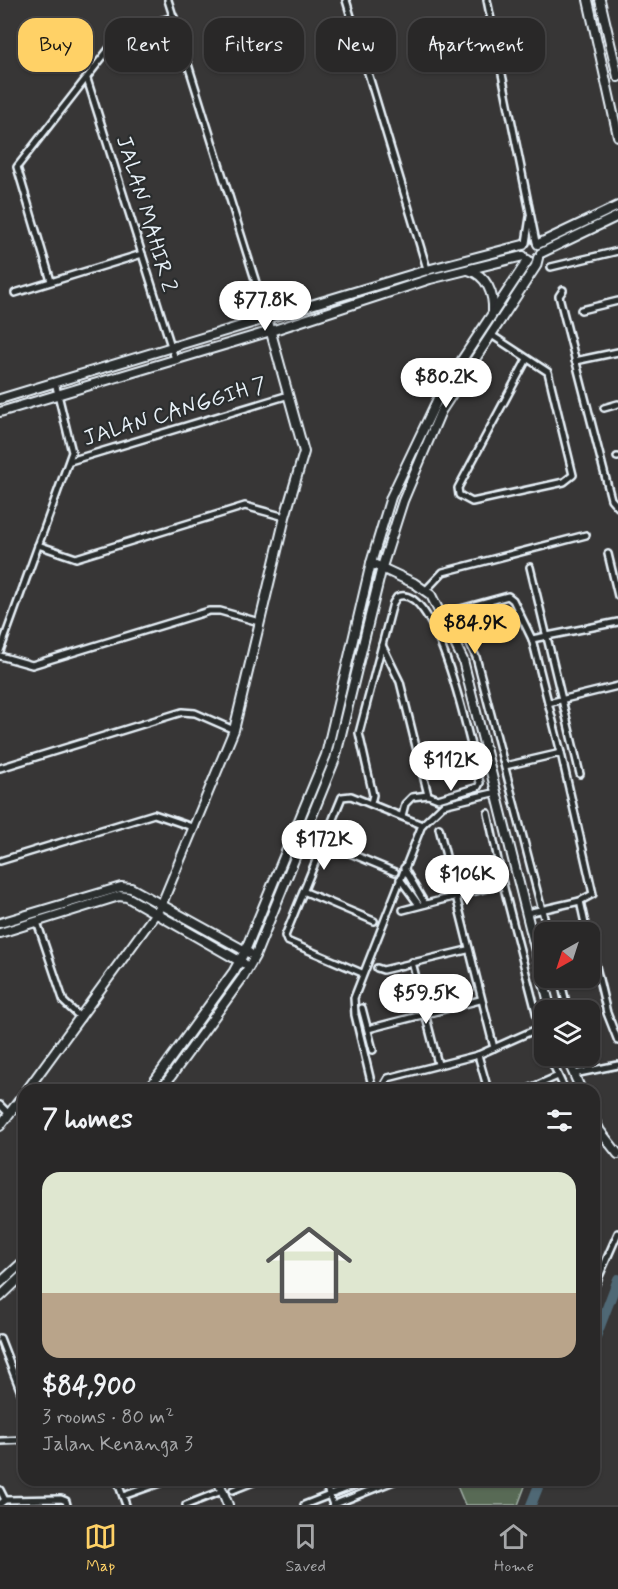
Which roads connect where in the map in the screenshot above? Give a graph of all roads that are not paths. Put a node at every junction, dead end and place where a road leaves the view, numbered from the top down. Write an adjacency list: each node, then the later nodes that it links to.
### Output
1 (168, 0): 6 (street)
2 (346, 0): 21 (street)
3 (487, 0): 12 (street)
4 (588, 0): 9 (street)
5 (600, 0): 7 (street)
6 (174, 17): 8 (street); 29 (street)
7 (618, 77)
8 (87, 79): 16 (street, JALAN MAHIR 2); 23 (street)
9 (618, 136)
10 (618, 205): 11 (street)
11 (615, 216): 13 (street); 17 (street)
12 (530, 217): 13 (street); 14 (street)
13 (537, 243): 14 (street); 17 (street)
14 (524, 244): 18 (street); 21 (street)
15 (618, 251): 19 (street)
16 (142, 254): 23 (street); 32 (street, JALAN MAHIR 2)
17 (540, 255): 18 (street); 31 (street)
18 (525, 258): 20 (street); 28 (street)
19 (551, 267)
20 (466, 269): 22 (street); 28 (street)
21 (427, 270): 22 (street); 29 (street)
22 (430, 279): 30 (street)
23 (51, 281): 25 (street)
24 (563, 290): 36 (street)
25 (15, 293)
26 (618, 301): 27 (street)
27 (581, 310)
28 (493, 314): 50 (street)
29 (267, 318): 30 (street); 32 (street)
30 (271, 331): 34 (street); 39 (street)
31 (490, 334): 35 (street); 51 (street)
32 (171, 347): 34 (street, JALAN MAHIR 2); 37 (street)
33 (618, 352): 36 (street)
34 (175, 359): 38 (street)
35 (527, 359): 35 (street)
36 (575, 361): 45 (street)
37 (55, 382): 38 (street); 40 (street)
38 (58, 394): 43 (street); 44 (street)
39 (289, 394): 44 (street, JALAN CANGGIH 7); 46 (street)
40 (0, 399)
41 (618, 404): 42 (street)
42 (604, 408)
43 (0, 412)
44 (70, 461): 48 (street)
45 (618, 507)
46 (285, 517): 48 (street); 57 (street)
47 (586, 535): 53 (street)
48 (38, 545): 62 (street)
49 (608, 554): 54 (street)
50 (371, 563): 51 (street); 103 (street)
51 (382, 567): 53 (street); 104 (street)
52 (531, 567): 59 (street)
53 (426, 590): 56 (street)
54 (618, 596)
55 (454, 610): 56 (street); 60 (street); 69 (street)
56 (442, 614): 70 (street)
57 (259, 622): 63 (street); 67 (street)
58 (618, 622): 59 (street)
59 (547, 636): 60 (street); 65 (street)
60 (532, 639): 66 (street)
61 (382, 645): 74 (street); 74 (street); 75 (street)
62 (0, 651)
63 (0, 656)
64 (618, 686): 65 (street)
65 (561, 699): 66 (street); 72 (street)
66 (548, 702): 68 (street)
67 (234, 730): 71 (street); 79 (street)
68 (561, 753): 69 (street); 89 (street)
69 (504, 764): 70 (street); 92 (street)
70 (491, 766): 73 (street)
71 (0, 768)
72 (580, 774)
73 (498, 792): 78 (street); 95 (street)
74 (428, 795): 77 (street)
75 (371, 803): 77 (street); 81 (street)
76 (488, 813): 86 (street)
77 (402, 816): 78 (street)
78 (423, 825): 83 (street)
79 (195, 828): 82 (street); 91 (street)
80 (439, 828): 88 (street)
81 (323, 842): 84 (street); 87 (street)
82 (0, 861)
83 (404, 868): 85 (street); 90 (street)
84 (395, 872)
85 (400, 879): 90 (street); 109 (street)
86 (503, 884): 88 (street); 114 (street)
87 (303, 891): 96 (street); 109 (street)
88 (454, 898): 90 (street); 102 (street)
89 (579, 901): 92 (street); 99 (street)
90 (422, 904): 93 (street)
91 (161, 906): 94 (street); 100 (street); 103 (street)
92 (541, 909): 95 (street); 98 (street)
93 (403, 910)
94 (156, 913): 97 (street); 105 (street); 116 (street)
95 (527, 913): 112 (street)
96 (375, 921)
97 (37, 922): 101 (street); 116 (street)
98 (545, 922)
99 (584, 922)
100 (0, 923)
101 (0, 933)
102 (467, 950): 106 (street); 111 (street)
103 (245, 951): 104 (street); 105 (street)
104 (255, 956): 107 (street)
105 (240, 961): 107 (street); 132 (street)
106 (412, 962): 108 (street); 115 (street)
107 (249, 966): 133 (street)
108 (377, 968)
109 (362, 972): 134 (street)
110 (600, 983): 119 (street)
111 (480, 1000): 115 (street); 120 (street)
112 (548, 1000)
113 (362, 1008): 117 (street)
114 (534, 1008)
115 (425, 1013): 117 (street); 123 (street)
116 (81, 1017): 131 (street)
117 (368, 1029): 121 (street)
118 (534, 1030): 120 (street)
119 (618, 1041)
120 (494, 1048): 122 (street)
121 (373, 1050)
122 (478, 1054): 123 (street); 136 (street)
123 (438, 1064): 135 (street)
124 (618, 1065): 128 (street)
125 (554, 1066): 130 (street)
126 (570, 1066): 129 (street)
127 (587, 1066): 128 (street)
128 (589, 1071): 129 (street)
129 (574, 1074): 139 (street)
130 (558, 1076): 137 (street); 138 (street)
131 (31, 1084)
132 (152, 1084)
133 (165, 1084)
134 (372, 1084)
135 (384, 1084)
136 (486, 1084)
137 (540, 1084)
138 (562, 1084)
139 (578, 1084)
140 (18, 1102): 142 (street)
141 (0, 1105): 142 (street)
142 (9, 1114): 143 (street)
143 (0, 1126)
144 (600, 1135): 145 (street)
145 (618, 1154)
146 (618, 1233): 148 (street)
147 (18, 1266): 150 (street)
148 (600, 1267)
149 (18, 1280): 151 (street)
150 (0, 1283)
151 (0, 1297)
152 (0, 1338): 153 (street)
153 (18, 1384)
154 (18, 1440): 155 (street)
155 (0, 1441)
156 (119, 1486): 166 (street)
157 (151, 1486): 166 (street)
158 (220, 1486): 165 (street)
159 (243, 1486): 164 (street)
160 (326, 1486): 167 (street)
161 (354, 1486): 167 (street)
162 (381, 1486): 174 (street)
163 (0, 1490): 168 (street)
164 (233, 1490)
165 (222, 1491): 171 (street); 172 (street)
166 (123, 1496): 170 (street)
167 (330, 1496): 173 (street); 174 (street)
168 (3, 1502): 169 (street)
169 (67, 1505)
170 (126, 1505)
171 (188, 1505)
172 (228, 1505)
173 (304, 1505)
174 (333, 1505)

